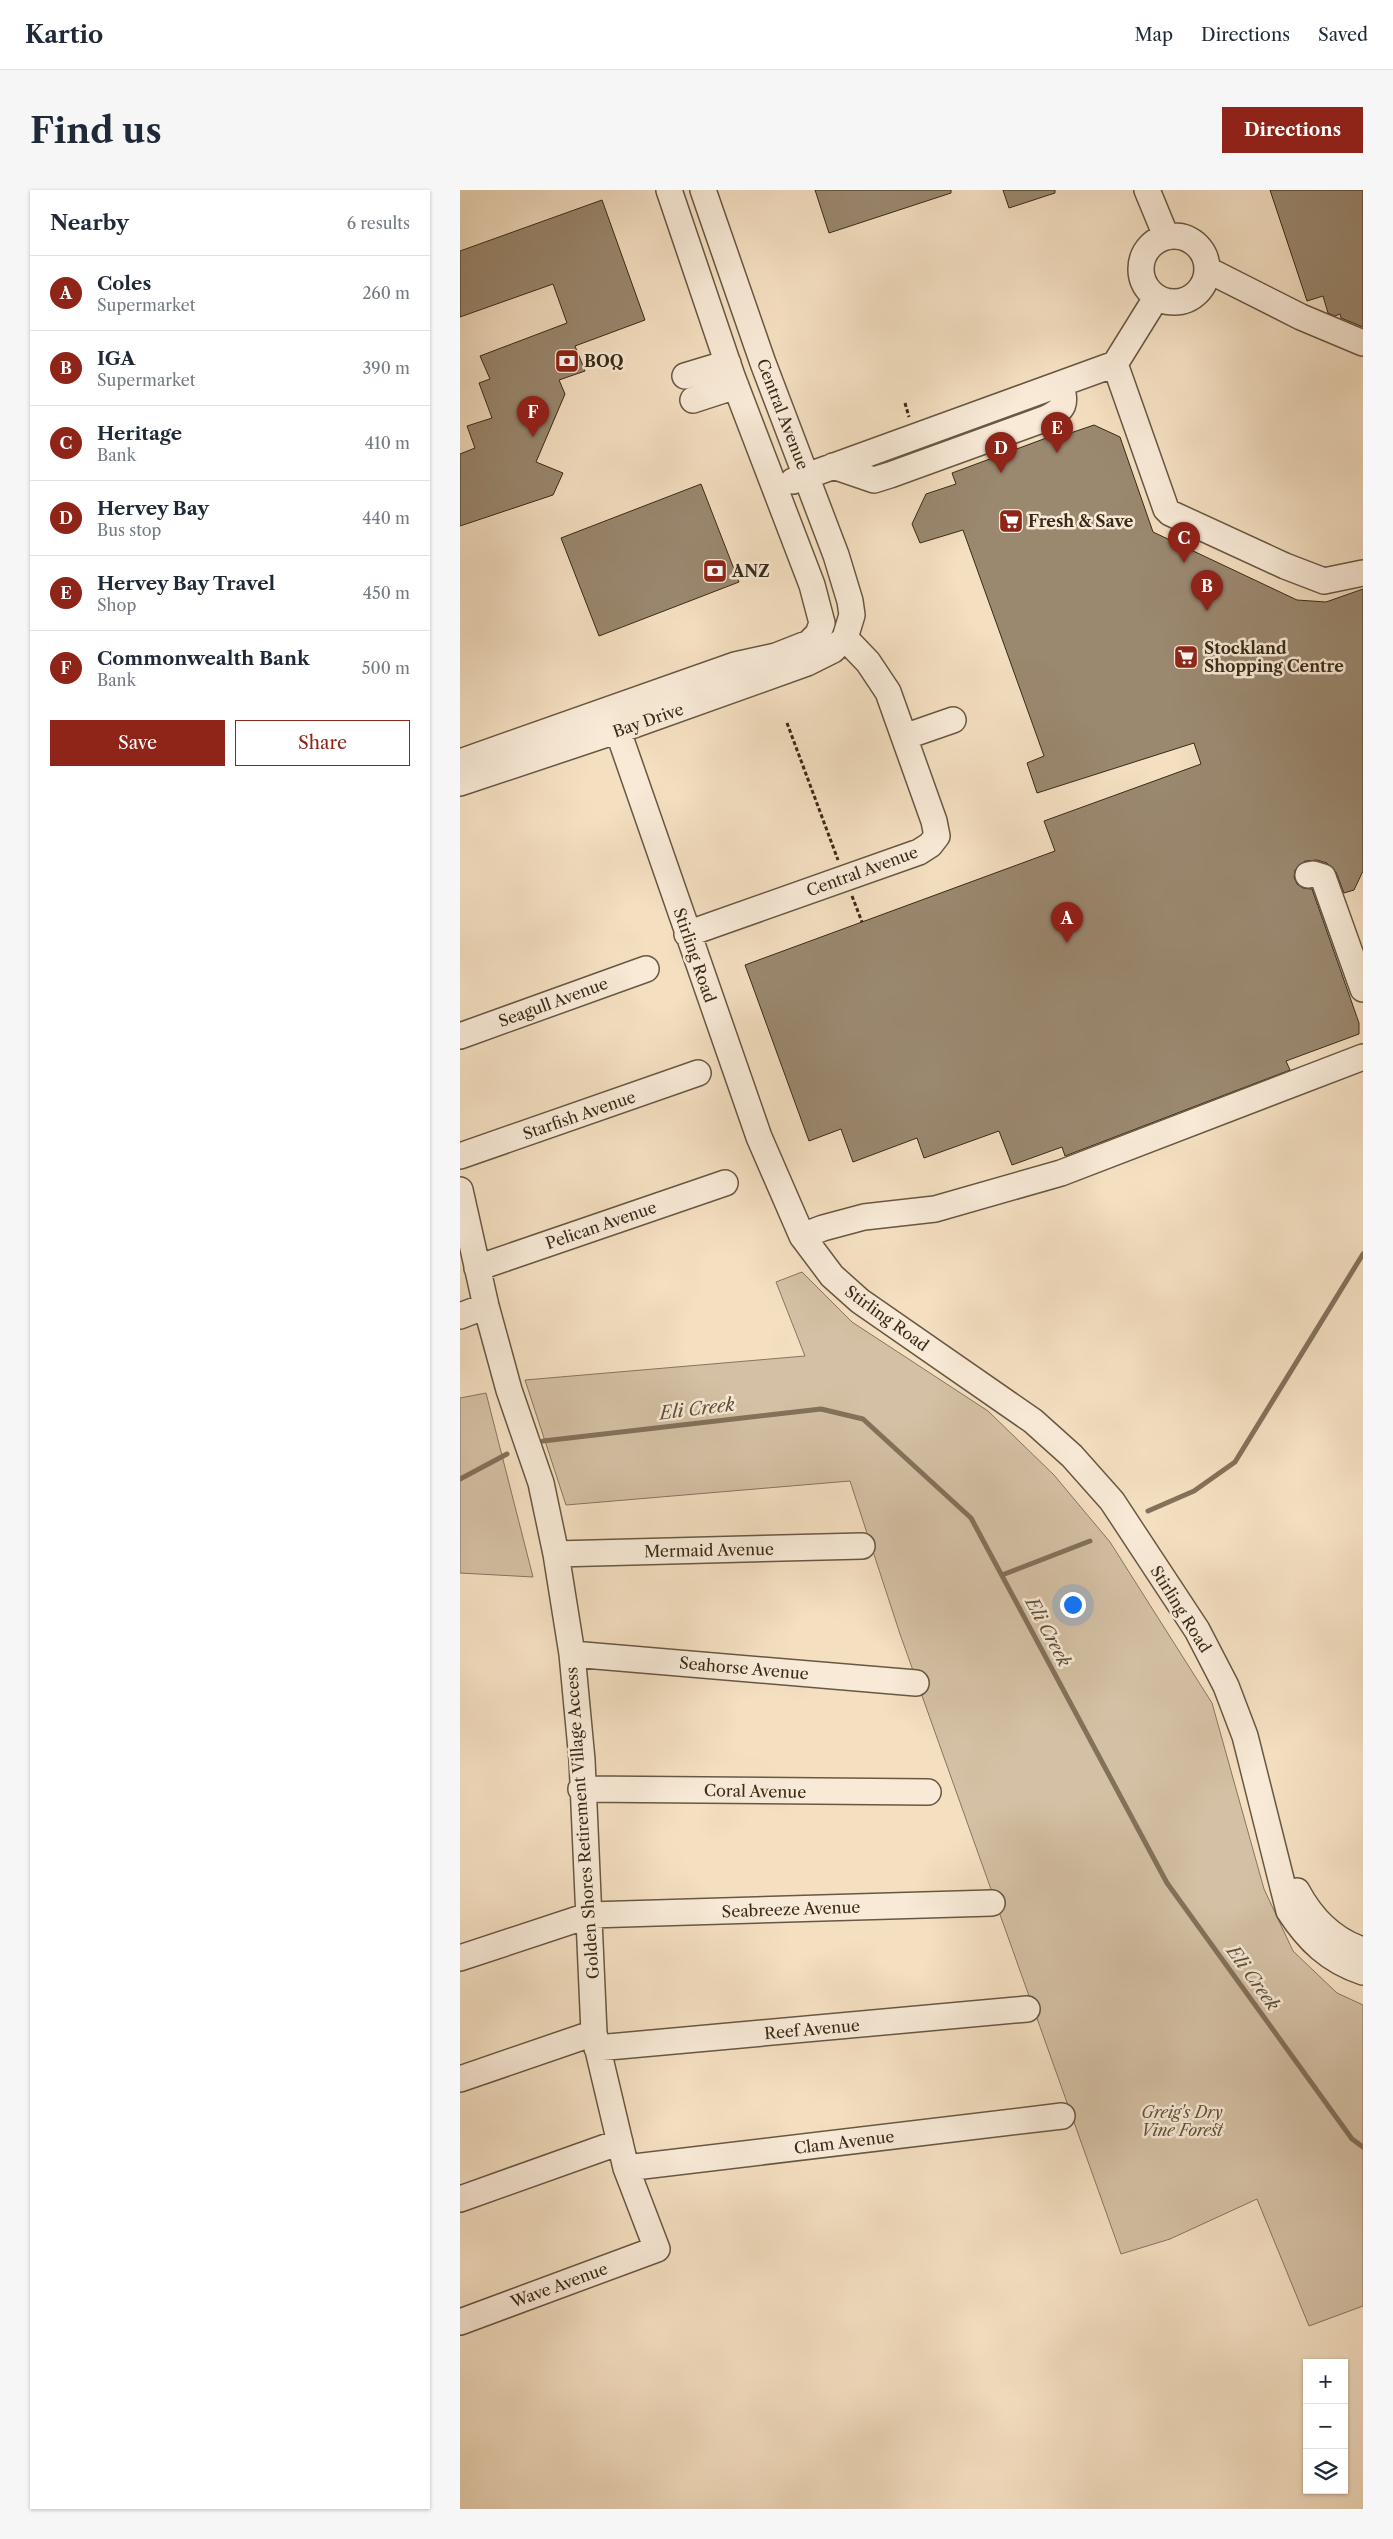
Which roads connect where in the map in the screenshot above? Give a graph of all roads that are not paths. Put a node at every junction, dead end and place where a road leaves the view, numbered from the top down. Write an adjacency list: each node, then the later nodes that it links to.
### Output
1 (669, 190): 10 (street)
2 (702, 190): 8 (street, Central Avenue)
3 (1147, 190): 4 (street)
4 (1166, 236): 5 (street); 6 (street)
5 (1208, 270): 6 (street); 7 (street)
6 (1156, 298): 9 (street)
7 (1363, 343)
8 (763, 363): 10 (street); 13 (street, Central Avenue)
9 (1115, 364): 13 (street); 15 (street)
10 (732, 375): 11 (street); 12 (street); 14 (street)
11 (685, 376)
12 (694, 400)
13 (807, 476): 14 (street); 16 (street, Central Avenue)
14 (774, 487): 16 (street)
15 (1363, 573)
16 (832, 641): 18 (street, Bay Drive); 19 (street, Central Avenue)
17 (953, 720): 19 (street)
18 (614, 721): 20 (street, Bay Drive); 21 (street, Bay Drive); 23 (street, Stirling Road)
19 (904, 737): 23 (street, Central Avenue)
20 (460, 762)
21 (460, 783)
22 (1308, 875): 25 (street)
23 (687, 934): 32 (street, Stirling Road)
24 (646, 969): 26 (street, Seagull Avenue)
25 (1363, 989)
26 (460, 1036)
27 (1363, 1057): 32 (street)
28 (698, 1073): 29 (street, Starfish Avenue)
29 (460, 1156)
30 (725, 1183): 33 (street, Pelican Avenue)
31 (461, 1199): 33 (street, Golden Shores Retirement Village Access)
32 (802, 1236): 42 (street, Stirling Road)
33 (477, 1268): 34 (street, Golden Shores Retirement Village Access)
34 (486, 1306): 35 (street); 37 (street, Golden Shores Retirement Village Access)
35 (460, 1316)
36 (862, 1546): 37 (street, Mermaid Avenue)
37 (556, 1554): 38 (street, Golden Shores Retirement Village Access)
38 (572, 1654): 39 (street, Seahorse Avenue); 40 (street, Golden Shores Retirement Village Access)
39 (916, 1683)
40 (582, 1789): 41 (street, Coral Avenue); 44 (street, Golden Shores Retirement Village Access)
41 (928, 1792)
42 (1266, 1820): 45 (street, Stirling Road); 47 (street, Stirling Road)
43 (992, 1903): 44 (street, Seabreeze Avenue)
44 (590, 1914): 46 (street, Seabreeze Avenue); 49 (street, Golden Shores Retirement Village Access)
45 (1363, 1950)
46 (460, 1958)
47 (1363, 1972)
48 (1026, 2009): 49 (street, Reef Avenue)
49 (595, 2041): 50 (street, Reef Avenue); 52 (street, Golden Shores Retirement Village Access)
50 (460, 2079)
51 (1062, 2116): 53 (street, Clam Avenue)
52 (620, 2142): 53 (street, Golden Shores Retirement Village Access); 54 (street)
53 (626, 2168): 55 (street, Golden Shores Retirement Village Access)
54 (460, 2199)
55 (657, 2249): 56 (street, Wave Avenue)
56 (460, 2322)

